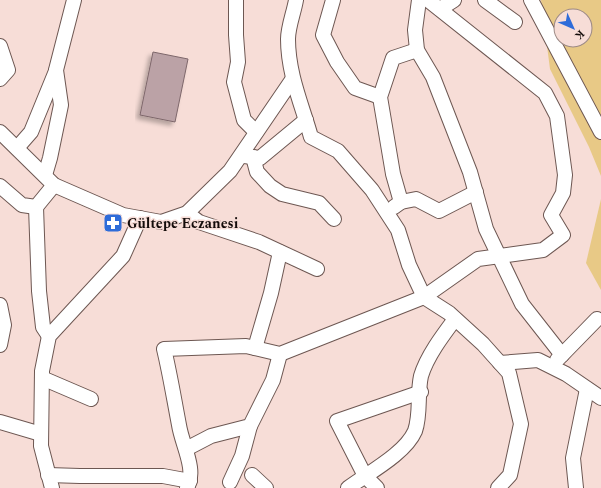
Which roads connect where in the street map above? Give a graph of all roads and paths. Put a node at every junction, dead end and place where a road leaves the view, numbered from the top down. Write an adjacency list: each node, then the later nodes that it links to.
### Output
1 (74, 0): 14 (street)
2 (236, 0): 19 (street)
3 (296, 0): 16 (street)
4 (333, 0): 17 (street)
5 (419, 0): 13 (street)
6 (428, 0): 10 (street)
7 (454, 0): 10 (street)
8 (485, 0): 11 (street)
9 (531, 0): 20 (street)
10 (440, 9): 34 (street)
11 (515, 22)
12 (0, 46): 15 (street)
13 (417, 50): 17 (street); 26 (street)
14 (56, 70): 22 (street); 24 (street)
15 (0, 79)
16 (292, 80): 18 (street); 19 (street)
17 (380, 97): 27 (street)
18 (306, 120): 23 (street); 29 (street)
19 (256, 132): 23 (street)
20 (601, 132)
21 (0, 133): 22 (street)
22 (16, 148): 24 (street)
23 (247, 156): 30 (street); 32 (street)
24 (49, 180): 28 (street); 31 (street)
25 (0, 186): 28 (street)
26 (476, 192): 27 (street); 34 (street)
27 (401, 202): 29 (street)
28 (36, 207): 40 (street)
29 (386, 211): 36 (street)
30 (187, 213): 31 (street); 33 (street)
31 (140, 218): 40 (street)
32 (334, 219)
33 (280, 252): 35 (street); 42 (street)
34 (499, 257): 36 (street); 44 (street)
35 (317, 269)
36 (424, 297): 38 (street); 43 (street)
37 (0, 305): 41 (street)
38 (455, 319): 45 (street); 49 (street)
39 (597, 319): 44 (street)
40 (49, 336): 47 (street)
41 (0, 345)
42 (255, 348): 43 (street); 55 (street)
43 (280, 354): 53 (street)
44 (562, 355): 46 (street)
45 (500, 363): 46 (street); 61 (street)
46 (550, 366): 48 (street)
47 (42, 378): 51 (street); 54 (street)
48 (587, 389): 50 (street); 65 (street)
49 (421, 392): 57 (street); 57 (street)
50 (600, 397)
51 (92, 399)
52 (0, 422): 54 (street)
53 (250, 426): 55 (street); 59 (street)
54 (41, 434): 58 (street)
55 (186, 449): 60 (street)
56 (252, 475): 62 (street)
57 (365, 476): 63 (street); 64 (street)
58 (50, 481): 60 (street)
59 (230, 482)
60 (189, 485)
61 (500, 486)
62 (266, 488)
63 (348, 488)
64 (377, 488)
65 (576, 488)

